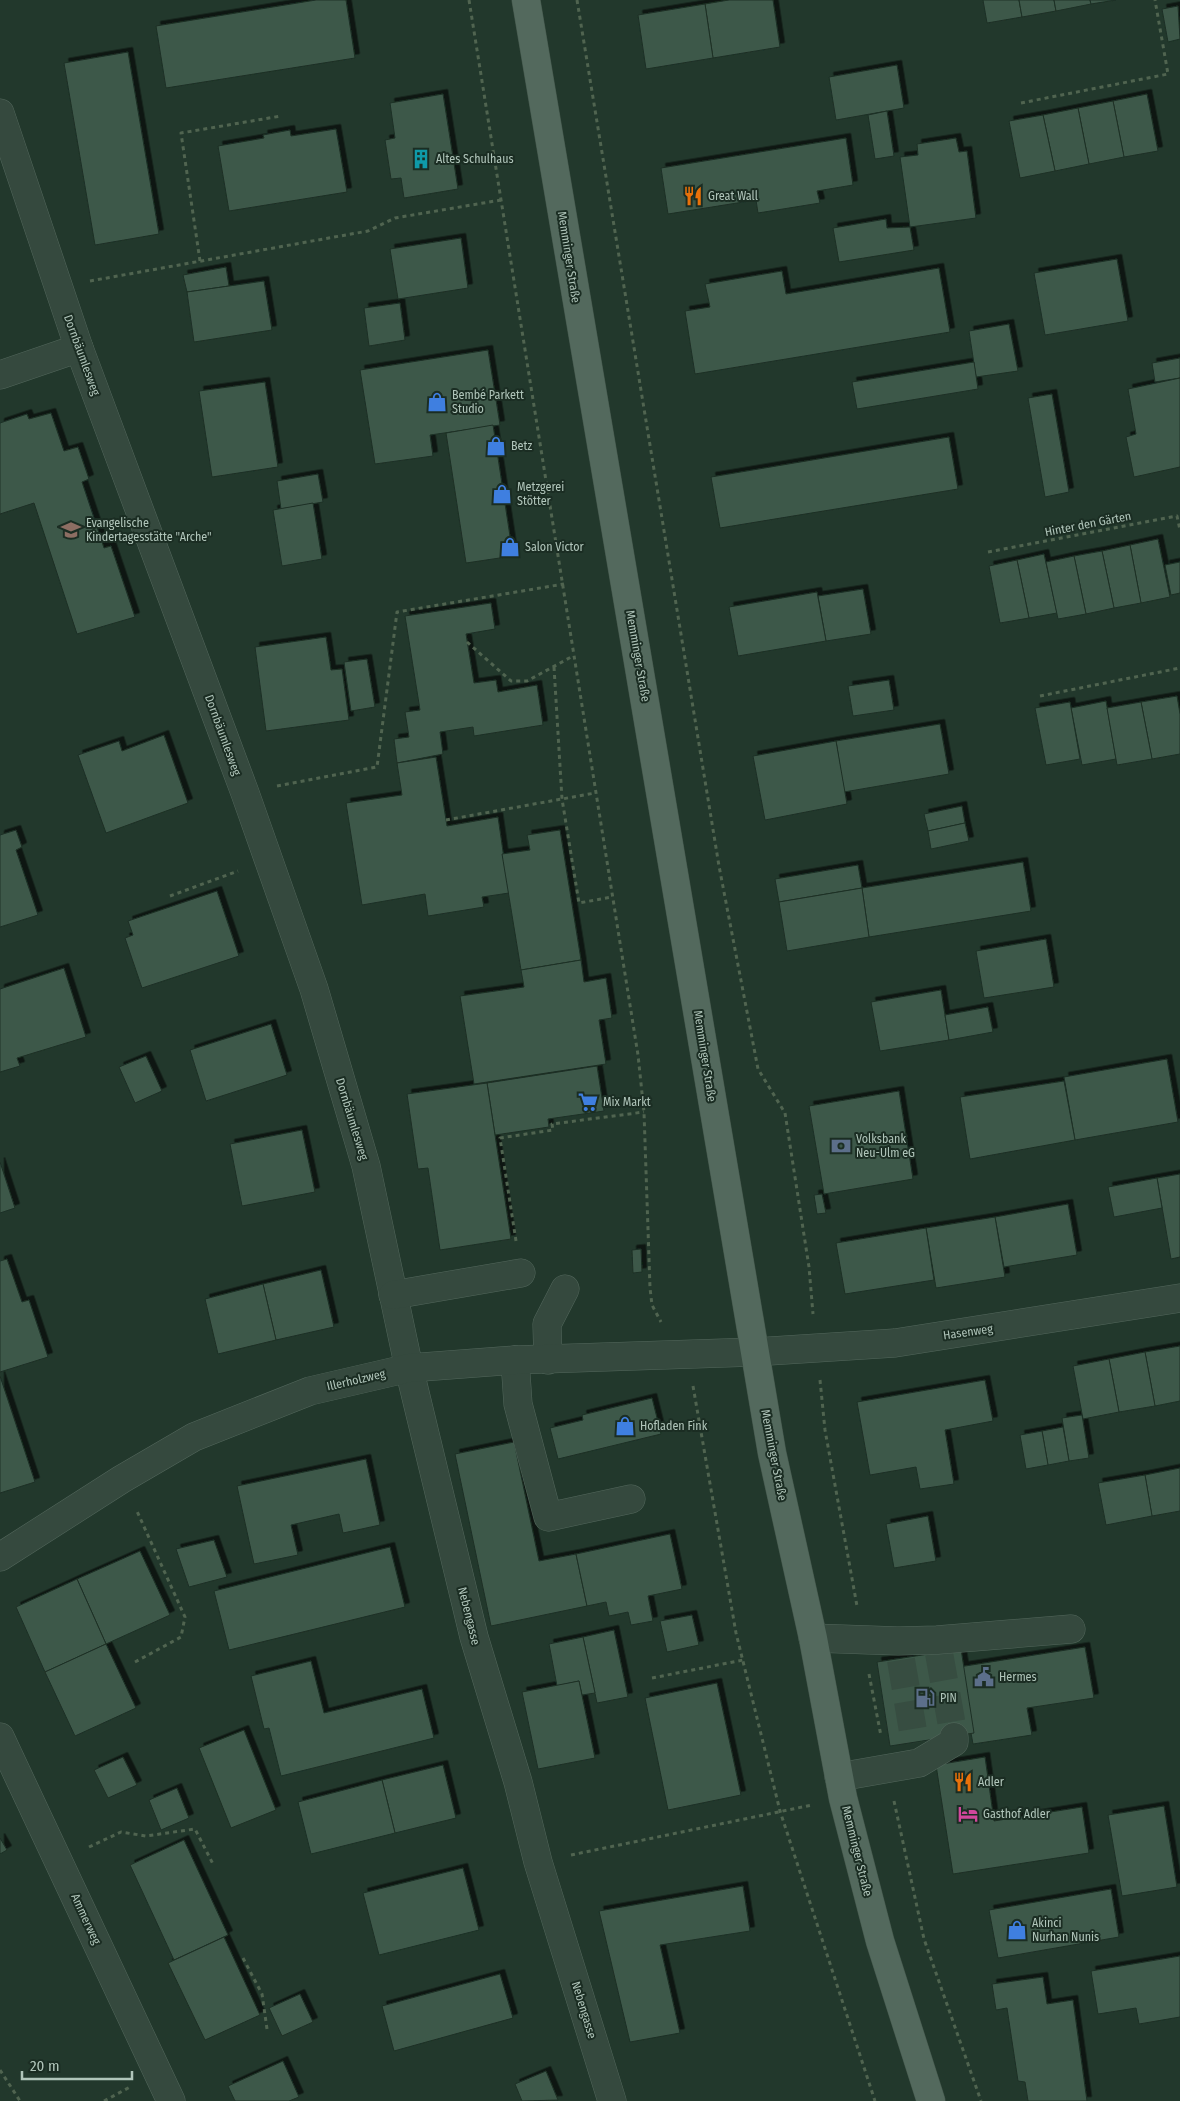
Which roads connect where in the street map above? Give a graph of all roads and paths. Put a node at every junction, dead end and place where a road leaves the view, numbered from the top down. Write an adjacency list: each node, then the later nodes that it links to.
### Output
1 (469, 0): 8 (path)
2 (526, 0): 34 (main road, Memminger Straße)
3 (577, 0): 33 (path)
4 (1154, 0): 5 (path)
5 (1021, 103)
6 (0, 113): 10 (street, Dornbäumlesweg)
7 (281, 116): 9 (path)
8 (501, 200): 9 (path); 15 (path)
9 (200, 261): 10 (path)
10 (58, 287): 11 (street, Dornbäumlesweg)
11 (79, 348): 12 (street); 21 (street, Dornbäumlesweg)
12 (0, 375)
13 (1180, 530): 14 (path, Hinter den Gärten)
14 (988, 552)
15 (564, 584): 17 (path); 21 (path)
16 (467, 642): 18 (path)
17 (573, 656): 18 (path); 22 (path)
18 (554, 667): 23 (path)
19 (1180, 668): 20 (path)
20 (1040, 696)
21 (245, 793): 25 (street, Dornbäumlesweg)
22 (595, 793): 23 (path); 27 (path)
23 (562, 799): 24 (path); 27 (path)
24 (446, 820)
25 (269, 860): 26 (path); 31 (street, Dornbäumlesweg)
26 (170, 896)
27 (612, 897): 28 (path)
28 (644, 1112): 29 (path); 35 (path)
29 (519, 1261): 31 (street)
30 (565, 1289): 37 (street)
31 (393, 1295): 38 (street, Dornbäumlesweg)
32 (1180, 1298): 33 (street, Hasenweg)
33 (816, 1348): 34 (street, Hasenweg); 44 (path)
34 (754, 1352): 35 (street, Illerholzweg); 43 (main road, Memminger Straße)
35 (678, 1355): 37 (street, Illerholzweg); 45 (path)
36 (515, 1360): 37 (street, Illerholzweg); 38 (street, Illerholzweg); 40 (street)
37 (548, 1360)
38 (409, 1368): 39 (street, Illerholzweg); 54 (street, Nebengasse)
39 (122, 1479): 41 (street, Illerholzweg); 46 (path)
40 (631, 1498)
41 (0, 1557)
42 (1071, 1629): 44 (street)
43 (813, 1638): 44 (street); 51 (main road, Memminger Straße)
44 (863, 1640): 50 (path)
45 (743, 1660): 47 (path); 52 (path)
46 (135, 1662)
47 (652, 1678)
48 (0, 1737): 53 (street, Ammerweg)
49 (954, 1737): 50 (street)
50 (886, 1768): 51 (street); 64 (path)
51 (839, 1777): 63 (main road, Memminger Straße)
52 (780, 1811): 54 (path); 62 (path)
53 (58, 1861): 55 (path); 60 (street, Ammerweg)
54 (538, 1862): 61 (street, Nebengasse)
55 (214, 1866)
56 (243, 1958): 57 (path)
57 (267, 2029)
58 (0, 2070): 59 (path)
59 (20, 2101)
60 (171, 2101)
61 (612, 2101)
62 (875, 2101)
63 (931, 2101)
64 (981, 2101)

